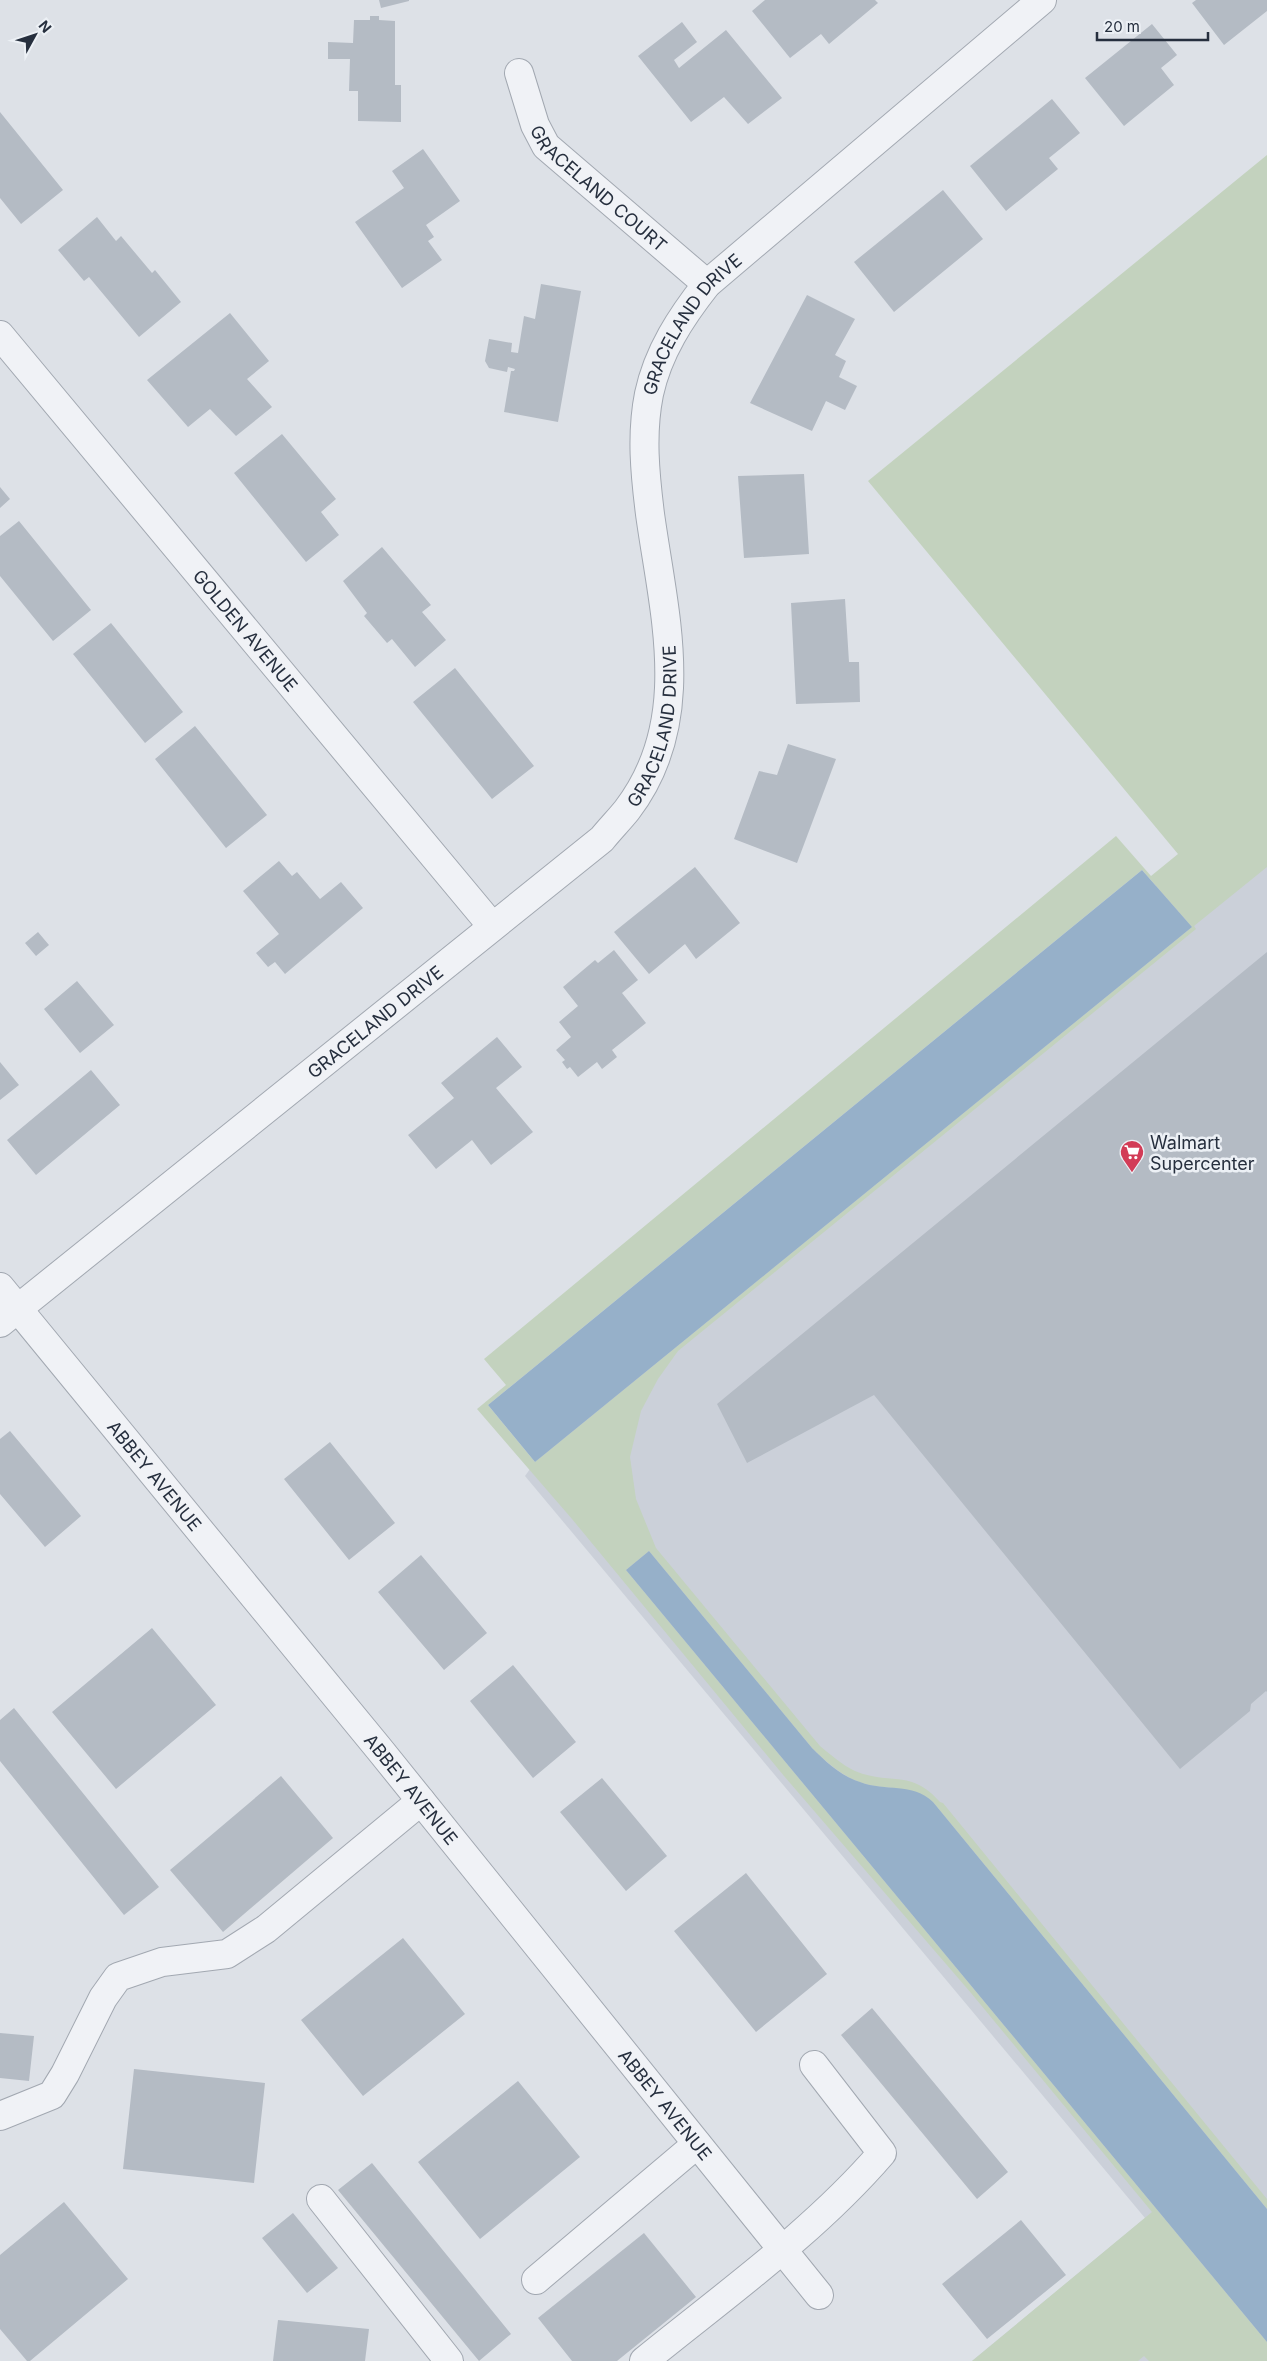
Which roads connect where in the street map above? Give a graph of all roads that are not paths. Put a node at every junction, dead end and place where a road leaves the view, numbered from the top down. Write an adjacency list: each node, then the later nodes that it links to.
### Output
1 (1042, 0): 3 (street, GRACELAND DRIVE)
2 (519, 73): 3 (street, GRACELAND COURT)
3 (707, 284): 5 (street, GRACELAND DRIVE)
4 (0, 334): 5 (street, GOLDEN AVENUE)
5 (492, 926): 7 (street, GRACELAND DRIVE)
6 (0, 1287): 7 (street, ABBEY AVENUE)
7 (9, 1316): 8 (street, ABBEY AVENUE)
8 (421, 1801): 10 (street); 11 (street, ABBEY AVENUE)
9 (814, 2065): 13 (street)
10 (0, 2116)
11 (697, 2144): 13 (street, ABBEY AVENUE); 14 (street)
12 (322, 2199): 16 (street)
13 (782, 2249): 15 (street, ABBEY AVENUE); 17 (street)
14 (536, 2280)
15 (819, 2295)
16 (449, 2361)
17 (644, 2361)

